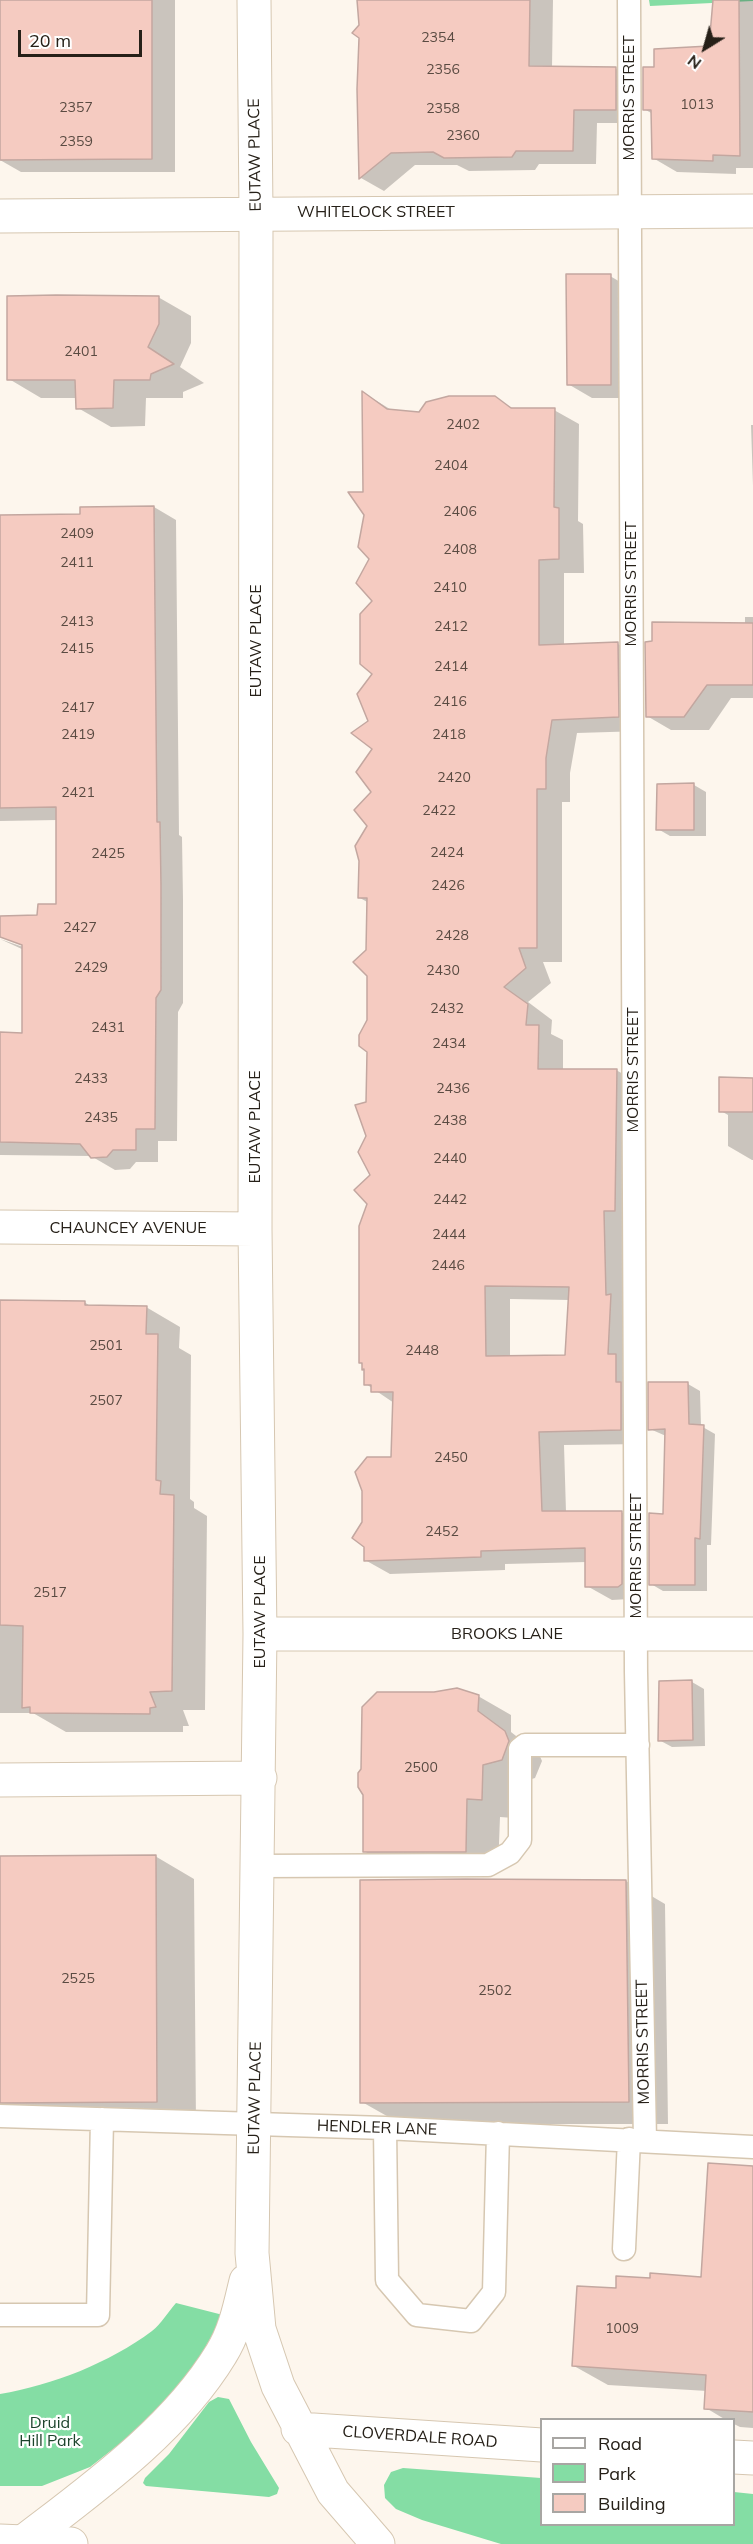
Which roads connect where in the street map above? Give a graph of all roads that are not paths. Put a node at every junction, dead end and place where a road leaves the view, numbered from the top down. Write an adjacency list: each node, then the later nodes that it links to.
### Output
1 (254, 0): 5 (street, EUTAW PLACE)
2 (629, 0): 4 (lane, MORRIS STREET)
3 (753, 211): 4 (street, WHITELOCK STREET)
4 (628, 212): 5 (street, WHITELOCK STREET); 10 (lane, MORRIS STREET)
5 (256, 213): 6 (street, WHITELOCK STREET); 8 (street, EUTAW PLACE)
6 (0, 216)
7 (0, 1227): 8 (street, CHAUNCEY AVENUE)
8 (255, 1229): 9 (street, EUTAW PLACE)
9 (260, 1634): 10 (street, BROOKS LANE); 13 (street, EUTAW PLACE)
10 (636, 1634): 11 (street, BROOKS LANE); 12 (lane, MORRIS STREET)
11 (753, 1634)
12 (638, 1745): 15 (lane); 21 (lane, MORRIS STREET)
13 (260, 1778): 14 (street); 15 (street, EUTAW PLACE)
14 (0, 1780)
15 (259, 1866): 18 (street, EUTAW PLACE)
16 (0, 2116): 17 (lane, HENDLER LANE)
17 (102, 2119): 18 (lane, HENDLER LANE); 25 (lane)
18 (254, 2123): 19 (lane, HENDLER LANE); 24 (street, EUTAW PLACE)
19 (385, 2128): 20 (lane, HENDLER LANE); 20 (lane)
20 (498, 2133): 21 (lane, HENDLER LANE)
21 (637, 2139): 22 (lane, HENDLER LANE); 23 (lane, MORRIS STREET)
22 (753, 2147)
23 (624, 2249)
24 (252, 2253): 26 (street, EUTAW PLACE); 30 (street, EUTAW PLACE)
25 (0, 2315)
26 (298, 2429): 27 (street, CLOVERDALE ROAD); 32 (street, EUTAW PLACE)
27 (540, 2445)
28 (735, 2457): 29 (street)
29 (753, 2458)
30 (11, 2542): 31 (street)
31 (71, 2544)
32 (378, 2544)

